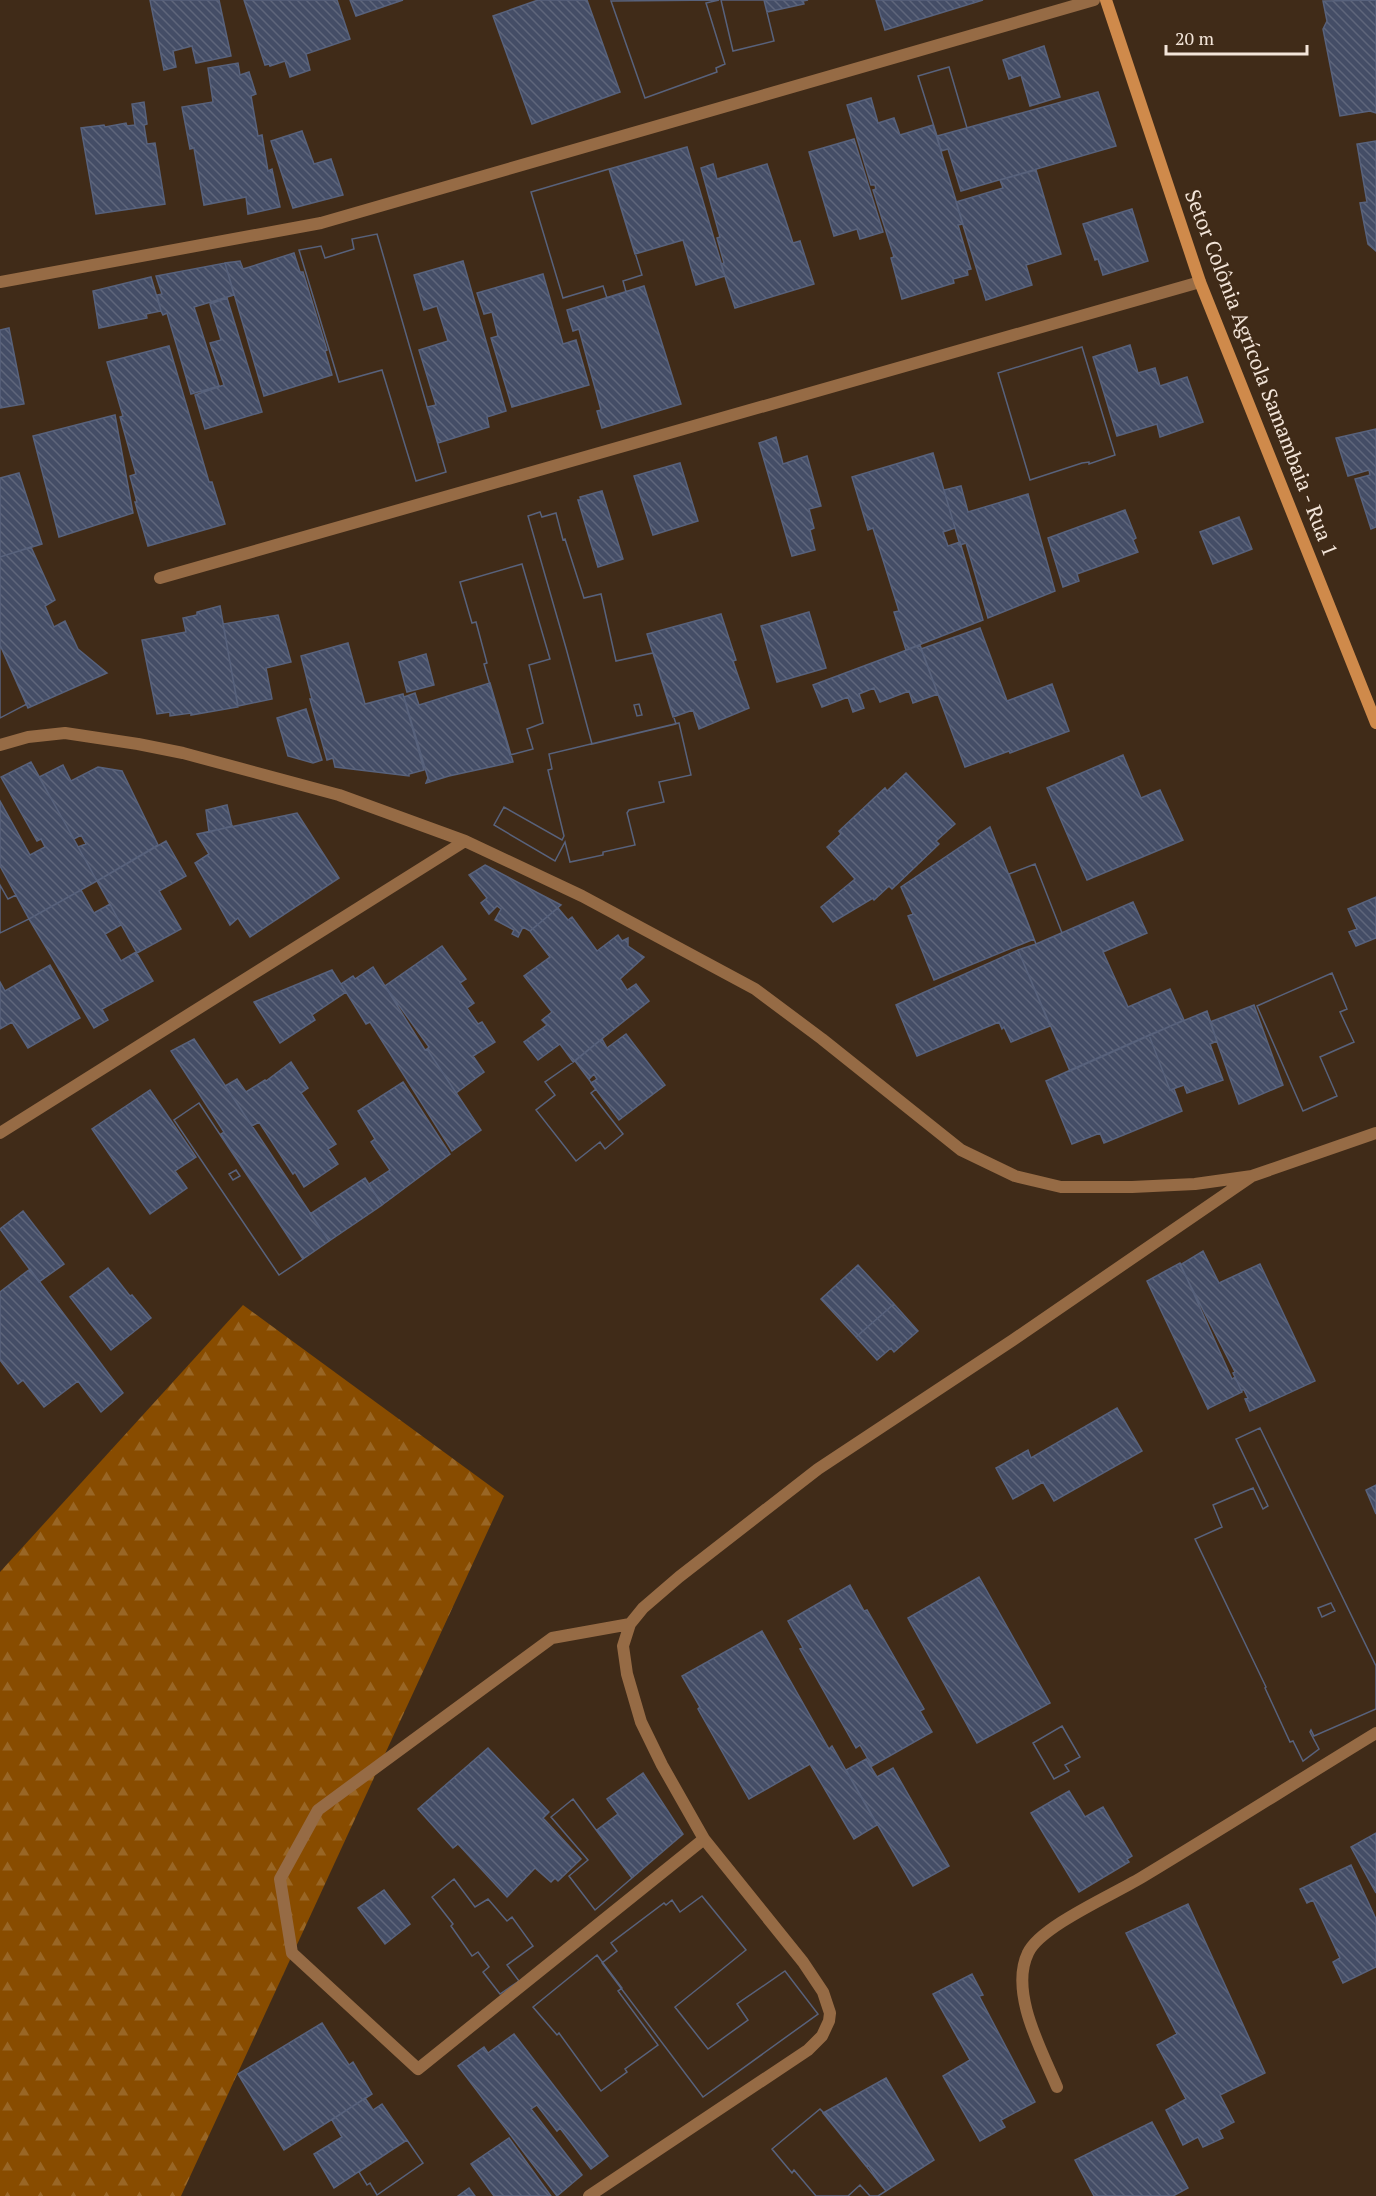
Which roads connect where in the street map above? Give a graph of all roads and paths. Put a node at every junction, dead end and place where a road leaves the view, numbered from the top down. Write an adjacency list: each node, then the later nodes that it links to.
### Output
1 (1094, 0): 3 (street)
2 (1106, 0): 4 (street, Setor Colônia Agrícola Samambaia - Rua 1)
3 (0, 282)
4 (1200, 282): 5 (street); 6 (street, Setor Colônia Agrícola Samambaia - Rua 1)
5 (160, 578)
6 (1376, 723)
7 (0, 745): 8 (street)
8 (465, 841): 9 (street); 11 (street)
9 (0, 1132)
10 (1376, 1133): 11 (street)
11 (1252, 1176): 12 (street)
12 (630, 1624): 14 (street); 14 (street)
13 (1376, 1733): 15 (street)
14 (704, 1839): 16 (street)
15 (1057, 2087)
16 (590, 2196)

